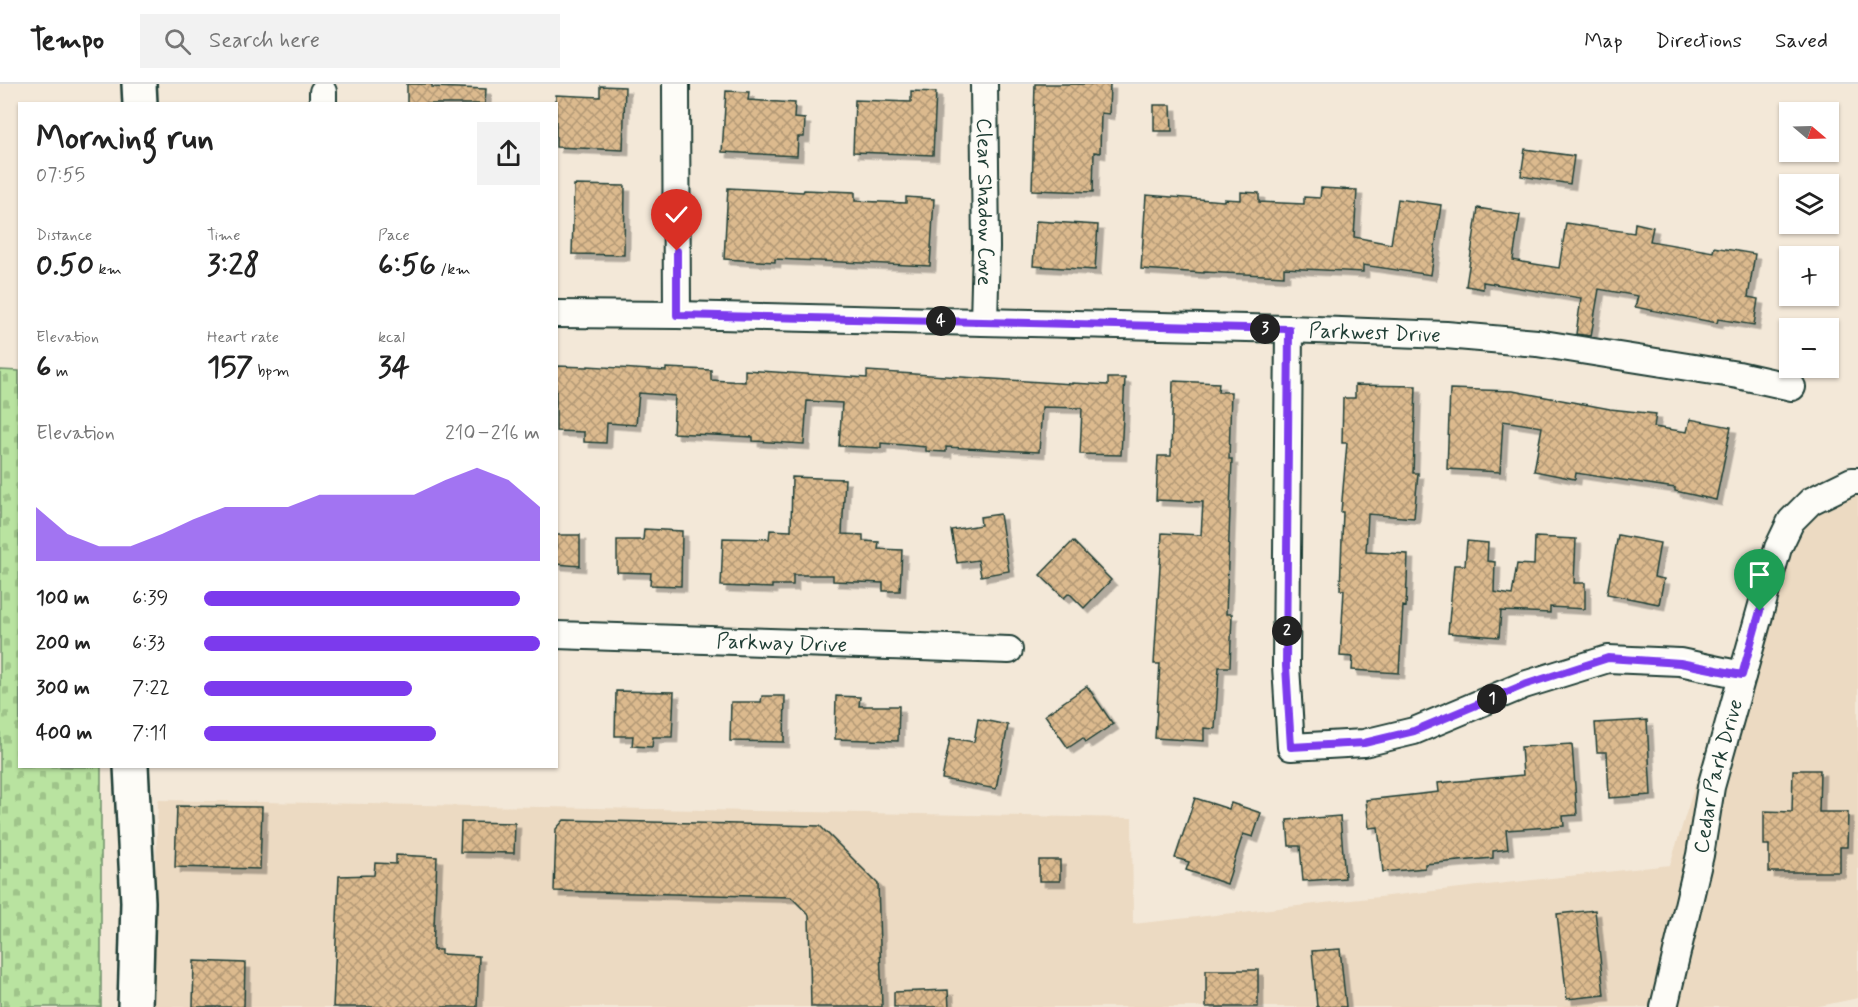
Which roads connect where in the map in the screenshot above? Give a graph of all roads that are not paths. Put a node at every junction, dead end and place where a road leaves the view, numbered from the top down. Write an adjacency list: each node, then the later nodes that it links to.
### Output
1 (139, 84): 4 (street)
2 (676, 84): 6 (street)
3 (984, 84): 7 (street, Clear Shadow Cove)
4 (140, 102)
5 (558, 314): 6 (street, Parkwest Drive)
6 (677, 315): 7 (street, Parkwest Drive)
7 (984, 322): 8 (street, Parkwest Drive)
8 (1289, 329): 9 (street, Parkwest Drive); 13 (street)
9 (1792, 387)
10 (1858, 481): 13 (street, Cedar Park Drive)
11 (558, 635): 12 (street, Parkway Drive)
12 (1009, 650)
13 (1742, 675): 16 (street, Cedar Park Drive)
14 (131, 768): 15 (street)
15 (135, 1007)
16 (1664, 1007)

